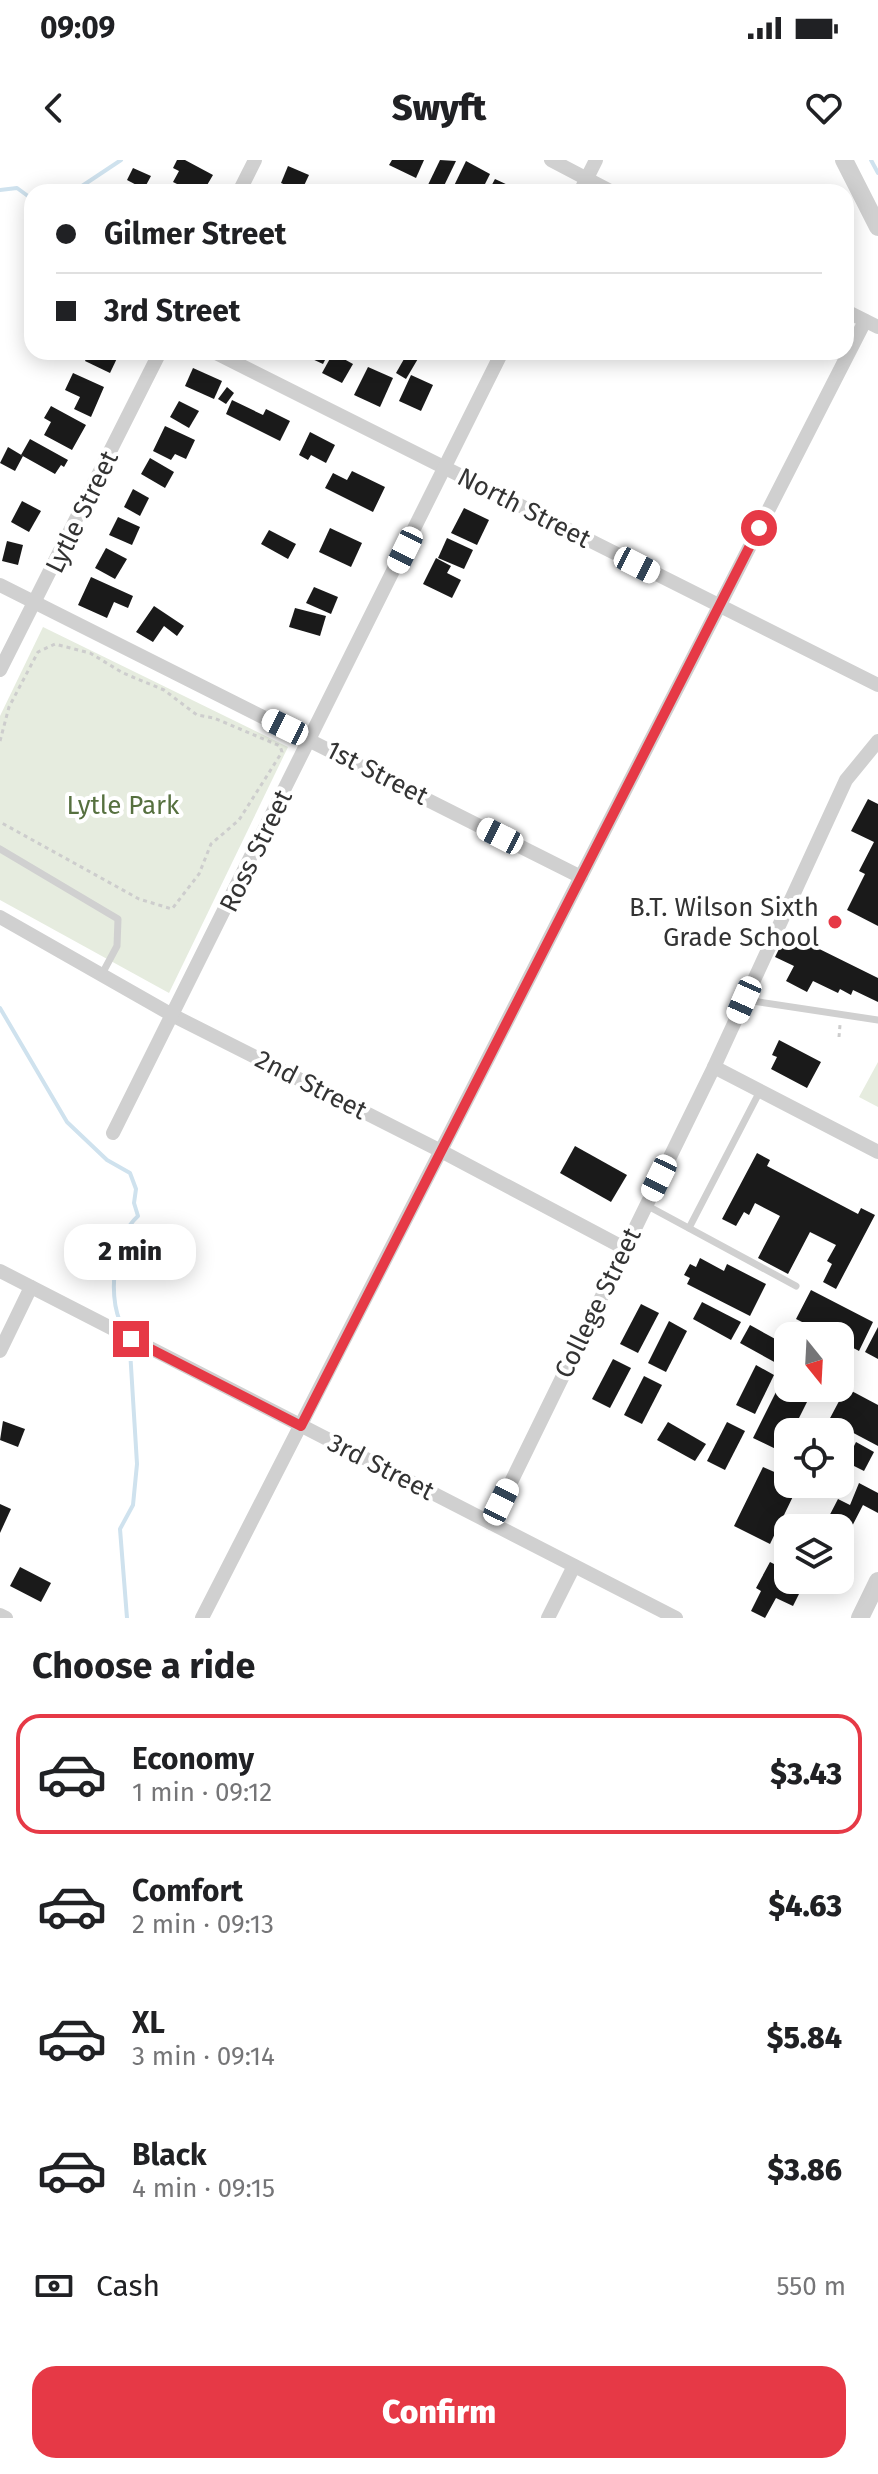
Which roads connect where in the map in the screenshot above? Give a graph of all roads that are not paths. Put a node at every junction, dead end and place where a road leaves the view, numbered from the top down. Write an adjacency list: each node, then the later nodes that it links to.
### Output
1 (255, 160): 5 (street)
2 (551, 160): 6 (street)
3 (596, 160): 7 (street)
4 (844, 160): 8 (street)
5 (243, 184)
6 (582, 184)
7 (584, 184)
8 (878, 227)
9 (854, 315): 10 (street)
10 (872, 324): 11 (street)
11 (854, 357)
12 (156, 360): 18 (street, Lytle Street)
13 (230, 360): 16 (street, North Street)
14 (498, 360): 16 (street, Ross Street)
15 (852, 360): 19 (street)
16 (445, 468): 19 (street, North Street); 22 (street, Ross Street)
17 (0, 585): 18 (street, 1st Street)
18 (36, 604): 20 (street, Lytle Street); 22 (street, 1st Street)
19 (719, 606): 21 (street, North Street); 25 (street)
20 (0, 670)
21 (878, 685)
22 (311, 740): 25 (street, 1st Street); 29 (street, Ross Street)
23 (878, 741): 28 (street, College Street)
24 (0, 849): 27 (lane)
25 (581, 877): 34 (street)
26 (0, 917): 27 (street, 2nd Street)
27 (102, 974): 29 (street, 2nd Street)
28 (744, 1000): 30 (lane); 31 (street, College Street)
29 (174, 1016): 33 (street, Ross Street); 34 (street, 2nd Street)
30 (878, 1020)
31 (714, 1067): 32 (street); 36 (street, College Street)
32 (760, 1091): 35 (street); 37 (lane)
33 (113, 1133)
34 (441, 1151): 38 (street, 2nd Street); 43 (street)
35 (878, 1152)
36 (646, 1205): 37 (lane); 38 (street, College Street)
37 (689, 1228): 40 (lane)
38 (624, 1248): 44 (street, College Street)
39 (0, 1271): 41 (street, 3rd Street)
40 (796, 1286)
41 (31, 1287): 42 (street); 43 (street, 3rd Street)
42 (0, 1351)
43 (301, 1426): 44 (street, 3rd Street); 49 (street)
44 (491, 1523): 45 (street, 3rd Street)
45 (574, 1566): 50 (street); 51 (street, 3rd Street)
46 (878, 1581): 52 (street)
47 (0, 1615): 48 (street)
48 (6, 1618)
49 (202, 1618)
50 (548, 1618)
51 (676, 1618)
52 (860, 1618)

